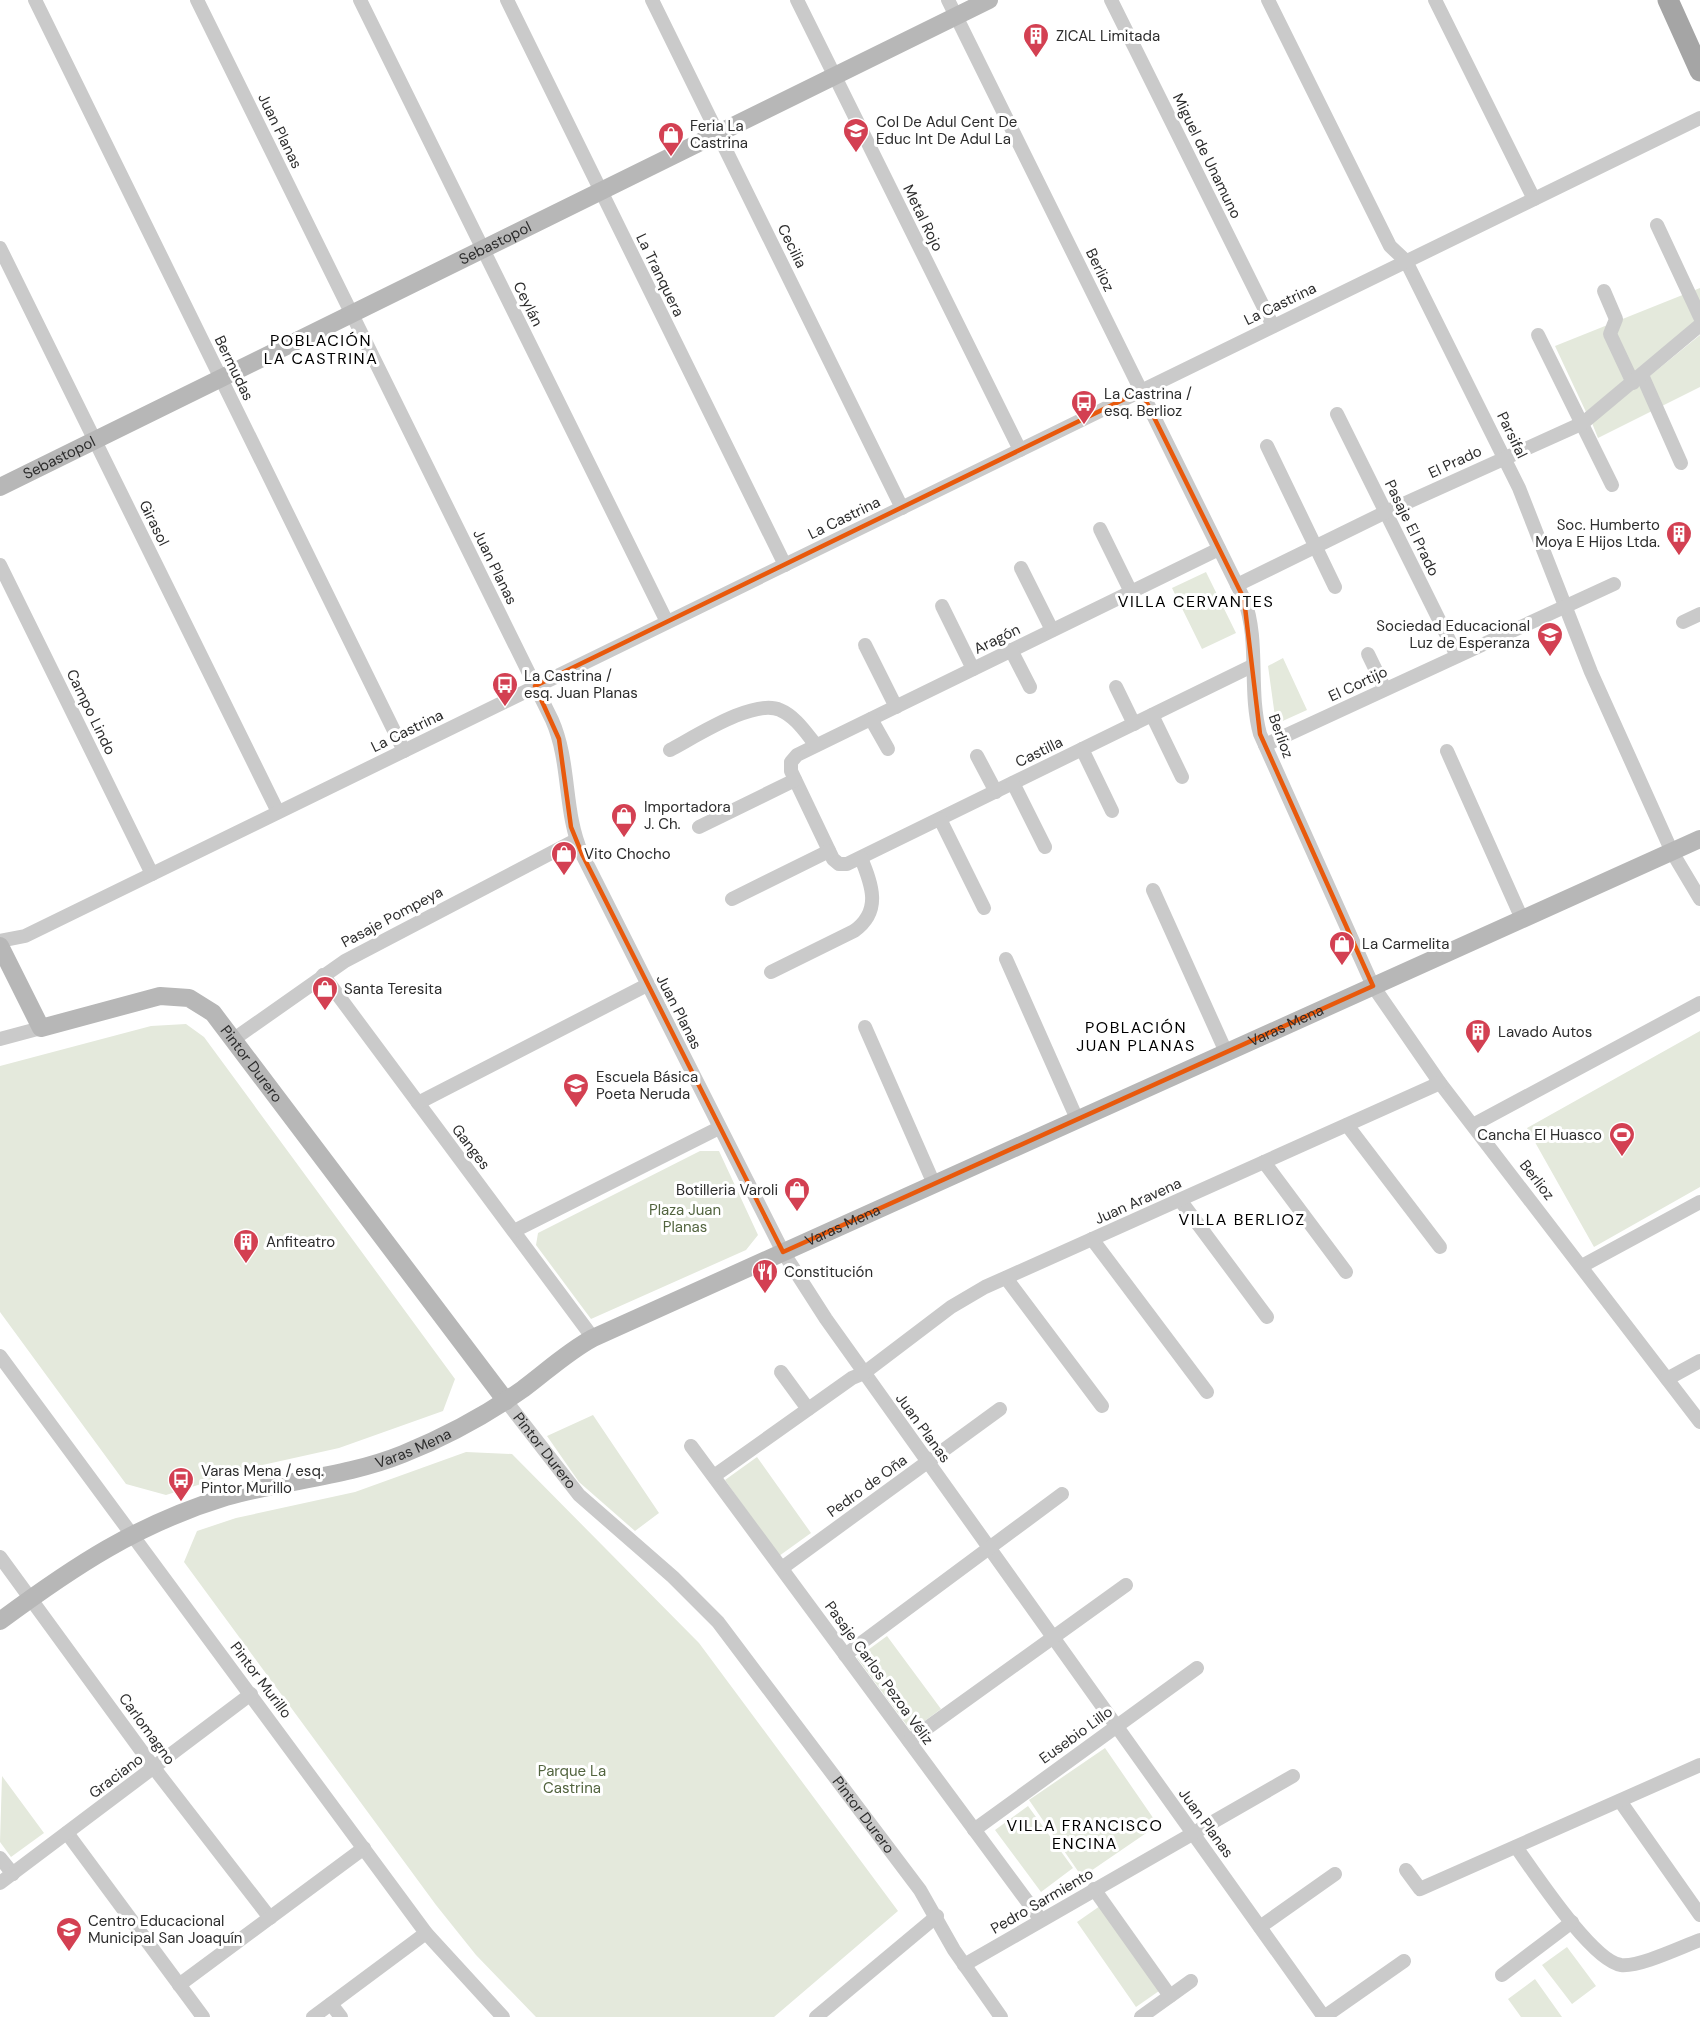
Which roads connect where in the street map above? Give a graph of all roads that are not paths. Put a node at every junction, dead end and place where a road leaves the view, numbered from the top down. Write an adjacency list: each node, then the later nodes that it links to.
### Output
1 (35, 0): 29 (street, Bermudas)
2 (197, 0): 24 (street, Juan Planas)
3 (360, 0): 21 (street, Ceylán)
4 (507, 0): 17 (street, La Tranquera)
5 (652, 0): 16 (street, Cecilia)
6 (797, 0): 14 (street, Metal Rojo)
7 (989, 0): 12 (street, Sebastopol)
8 (1111, 0): 27 (street, Miguel de Unamuno)
9 (1268, 0): 22 (street, Parsifal)
10 (1436, 0): 18 (street)
11 (1668, 0): 13 (main road)
12 (952, 8): 14 (street, Sebastopol); 31 (street, Berlioz)
13 (1700, 71)
14 (835, 76): 16 (street, Sebastopol); 36 (street, Metal Rojo)
15 (1700, 118): 18 (street, La Castrina)
16 (718, 134): 17 (street, Sebastopol); 41 (street, Cecilia)
17 (601, 191): 21 (street, Sebastopol); 47 (street, La Tranquera)
18 (1534, 199): 22 (street, La Castrina)
19 (1657, 225): 25 (street)
20 (0, 248): 34 (street, Girasol)
21 (483, 249): 24 (street, Sebastopol); 56 (street, Ceylán)
22 (1406, 261): 27 (street, La Castrina); 37 (street, Parsifal)
23 (1604, 291): 30 (street)
24 (351, 314): 29 (street, Sebastopol); 65 (street, Juan Planas)
25 (1700, 317)
26 (1700, 325): 30 (street, El Prado)
27 (1273, 326): 31 (street, La Castrina)
28 (1538, 335): 33 (street)
29 (221, 378): 34 (street, Sebastopol); 78 (street, Bermudas)
30 (1637, 379): 33 (street, El Prado); 38 (street)
31 (1141, 391): 36 (street, La Castrina); 45 (street, Berlioz)
32 (1337, 414): 42 (street, Pasaje El Prado)
33 (1583, 423): 37 (street, El Prado); 39 (street)
34 (95, 440): 40 (street, Sebastopol); 86 (street, Girasol)
35 (1268, 446): 44 (street)
36 (1020, 450): 41 (street, La Castrina)
37 (1504, 457): 42 (street, El Prado); 54 (street, Parsifal)
38 (1681, 463)
39 (1612, 485)
40 (0, 487)
41 (902, 508): 47 (street, La Castrina)
42 (1386, 512): 44 (street, El Prado); 62 (street, Pasaje El Prado)
43 (1100, 529): 52 (street)
44 (1316, 546): 50 (street, El Prado); 51 (street)
45 (1219, 549): 50 (street, Berlioz); 52 (street, Aragón)
46 (0, 565): 95 (street, Campo Lindo)
47 (785, 565): 56 (street, La Castrina)
48 (1021, 568): 58 (street)
49 (1614, 584): 54 (street, El Cortijo)
50 (1238, 585): 63 (street, Berlioz)
51 (1335, 587)
52 (1131, 592): 58 (street, Aragón)
53 (942, 606): 64 (street)
54 (1564, 607): 62 (street, El Cortijo); 93 (street, Parsifal)
55 (1700, 614): 57 (street)
56 (667, 622): 65 (street, La Castrina)
57 (1683, 622)
58 (1052, 630): 60 (street, Aragón)
59 (866, 645): 69 (street)
60 (1011, 650): 64 (street, Aragón); 66 (street)
61 (1368, 654): 68 (street)
62 (1457, 656): 68 (street, El Cortijo)
63 (1252, 666): 70 (street, Castilla); 74 (street, Berlioz)
64 (973, 669): 69 (street, Aragón)
65 (536, 686): 78 (street, La Castrina); 90 (street, Juan Planas)
66 (1030, 687)
67 (1116, 687): 72 (street)
68 (1385, 689): 74 (street, El Cortijo)
69 (896, 706): 71 (street, Aragón)
70 (1152, 715): 72 (street, Castilla); 81 (street)
71 (871, 718): 73 (street, Aragón); 75 (street)
72 (1134, 724): 76 (street, Castilla)
73 (816, 745): 77 (street); 82 (street, Aragón)
74 (1265, 745): 107 (street, Berlioz)
75 (888, 749)
76 (1082, 749): 83 (street, Castilla); 85 (street)
77 (670, 750)
78 (404, 751): 86 (street, La Castrina)
79 (1447, 751): 100 (street)
80 (977, 756): 84 (street)
81 (1182, 777)
82 (795, 780): 88 (street); 92 (street)
83 (1013, 783): 84 (street, Castilla); 91 (street)
84 (996, 792): 87 (street, Castilla)
85 (1112, 811)
86 (278, 812): 95 (street, La Castrina)
87 (940, 819): 94 (street, Castilla); 99 (street)
88 (699, 827)
89 (1700, 839): 93 (street, Varas Mena)
90 (576, 840): 105 (street, Pasaje Pompeya); 106 (street, Juan Planas)
91 (1045, 847)
92 (829, 851): 94 (street, Castilla); 97 (street)
93 (1672, 852): 98 (street, Parsifal); 100 (street, Varas Mena)
94 (861, 858): 104 (street)
95 (152, 874): 101 (street, La Castrina)
96 (1153, 890): 113 (street)
97 (732, 899)
98 (1700, 899)
99 (984, 908)
100 (1522, 919): 107 (street, Varas Mena)
101 (0, 941)
102 (0, 946): 109 (street)
103 (1006, 959): 116 (street)
104 (771, 972)
105 (323, 975): 112 (street, Pasaje Pompeya); 115 (street, Ganges)
106 (647, 985): 115 (street); 119 (street, Juan Planas)
107 (1373, 986): 113 (street, Varas Mena); 114 (street, Berlioz)
108 (1700, 1003): 118 (street)
109 (40, 1028): 111 (street); 112 (street, Pintor Durero)
110 (865, 1028): 121 (street)
111 (0, 1039)
112 (234, 1039): 139 (street, Pintor Durero)
113 (1226, 1053): 116 (street, Varas Mena)
114 (1440, 1083): 117 (street, Juan Aravena); 118 (street, Berlioz)
115 (418, 1102): 124 (street, Ganges)
116 (1077, 1119): 121 (street, Varas Mena)
117 (1347, 1125): 120 (street, Juan Aravena); 126 (street)
118 (1473, 1125): 128 (street, Berlioz)
119 (719, 1128): 124 (street); 127 (street, Juan Planas)
120 (1264, 1162): 122 (street, Juan Aravena); 129 (street)
121 (934, 1184): 127 (street, Varas Mena)
122 (1180, 1200): 125 (street, Juan Aravena); 131 (street)
123 (1700, 1202): 128 (street)
124 (514, 1232): 132 (street, Ganges)
125 (1092, 1239): 130 (street, Juan Aravena); 138 (street)
126 (1440, 1247)
127 (783, 1252): 132 (street, Varas Mena); 136 (street, Juan Planas)
128 (1582, 1266): 137 (street, Berlioz)
129 (1346, 1272)
130 (1006, 1278): 136 (street, Juan Aravena); 140 (street)
131 (1267, 1317)
132 (592, 1338): 139 (street, Varas Mena)
133 (0, 1356): 148 (street, Pintor Murillo)
134 (1700, 1361): 137 (street)
135 (781, 1372): 142 (street)
136 (864, 1374): 142 (street, Juan Aravena); 145 (street, Juan Planas)
137 (1667, 1379): 143 (street, Berlioz)
138 (1207, 1392)
139 (506, 1401): 148 (street, Varas Mena); 177 (street, Pintor Durero)
140 (1102, 1406)
141 (1000, 1408): 145 (street, Pedro de Oña)
142 (808, 1410): 146 (street, Juan Aravena)
143 (1700, 1422)
144 (691, 1446): 146 (street, Pasaje Carlos Pezoa Véliz)
145 (927, 1462): 149 (street, Juan Planas); 151 (street, Pedro de Oña)
146 (714, 1476): 151 (street, Pasaje Carlos Pezoa Véliz)
147 (1062, 1494): 149 (street)
148 (131, 1534): 153 (street, Varas Mena); 158 (street, Pintor Murillo)
149 (989, 1548): 155 (street, Juan Planas); 156 (street)
150 (0, 1557): 153 (street, Carlomagno)
151 (782, 1568): 156 (street, Pasaje Carlos Pezoa Véliz)
152 (1126, 1585): 155 (street)
153 (30, 1598): 154 (street, Varas Mena); 162 (street, Carlomagno)
154 (0, 1621)
155 (1053, 1638): 159 (street, Juan Planas); 160 (street)
156 (845, 1654): 160 (street, Pasaje Carlos Pezoa Véliz)
157 (1197, 1668): 159 (street, Eusebio Lillo)
158 (251, 1695): 162 (street, Graciano); 169 (street, Pintor Murillo)
159 (1116, 1726): 165 (street, Eusebio Lillo); 167 (street, Juan Planas)
160 (909, 1741): 165 (street, Pasaje Carlos Pezoa Véliz)
161 (1700, 1765): 164 (street)
162 (154, 1768): 166 (street, Graciano); 178 (street, Carlomagno)
163 (1293, 1776): 167 (street, Pedro Sarmiento)
164 (1620, 1801): 168 (street); 176 (street)
165 (974, 1830): 179 (street, Pasaje Carlos Pezoa Véliz)
166 (67, 1833): 172 (street, Graciano); 188 (street)
167 (1193, 1833): 175 (street, Pedro Sarmiento); 181 (street, Juan Planas)
168 (1522, 1844): 171 (street); 180 (street)
169 (364, 1848): 178 (street); 182 (street, Pintor Murillo)
170 (0, 1858): 172 (street)
171 (1406, 1870)
172 (13, 1874): 174 (street, Graciano)
173 (1335, 1874): 181 (street)
174 (0, 1883)
175 (1094, 1889): 179 (street, Pedro Sarmiento); 189 (street)
176 (1700, 1915)
177 (937, 1916): 185 (street, Pintor Durero); 195 (street)
178 (270, 1918): 188 (street)
179 (1041, 1920): 185 (street, Pedro Sarmiento)
180 (1572, 1922): 183 (street); 186 (street)
181 (1260, 1927): 198 (street, Juan Planas)
182 (426, 1933): 190 (street); 194 (street, Pintor Murillo)
183 (1700, 1940)
184 (1404, 1960): 198 (street)
185 (964, 1965): 196 (street, Pintor Durero)
186 (1502, 1975)
187 (1191, 1981): 189 (street)
188 (179, 1985): 191 (street)
189 (1170, 1996): 197 (street)
190 (331, 2004): 192 (street); 193 (street)
191 (202, 2017)
192 (313, 2017)
193 (341, 2017)
194 (502, 2017)
195 (816, 2017)
196 (1001, 2017)
197 (1142, 2017)
198 (1324, 2017)

